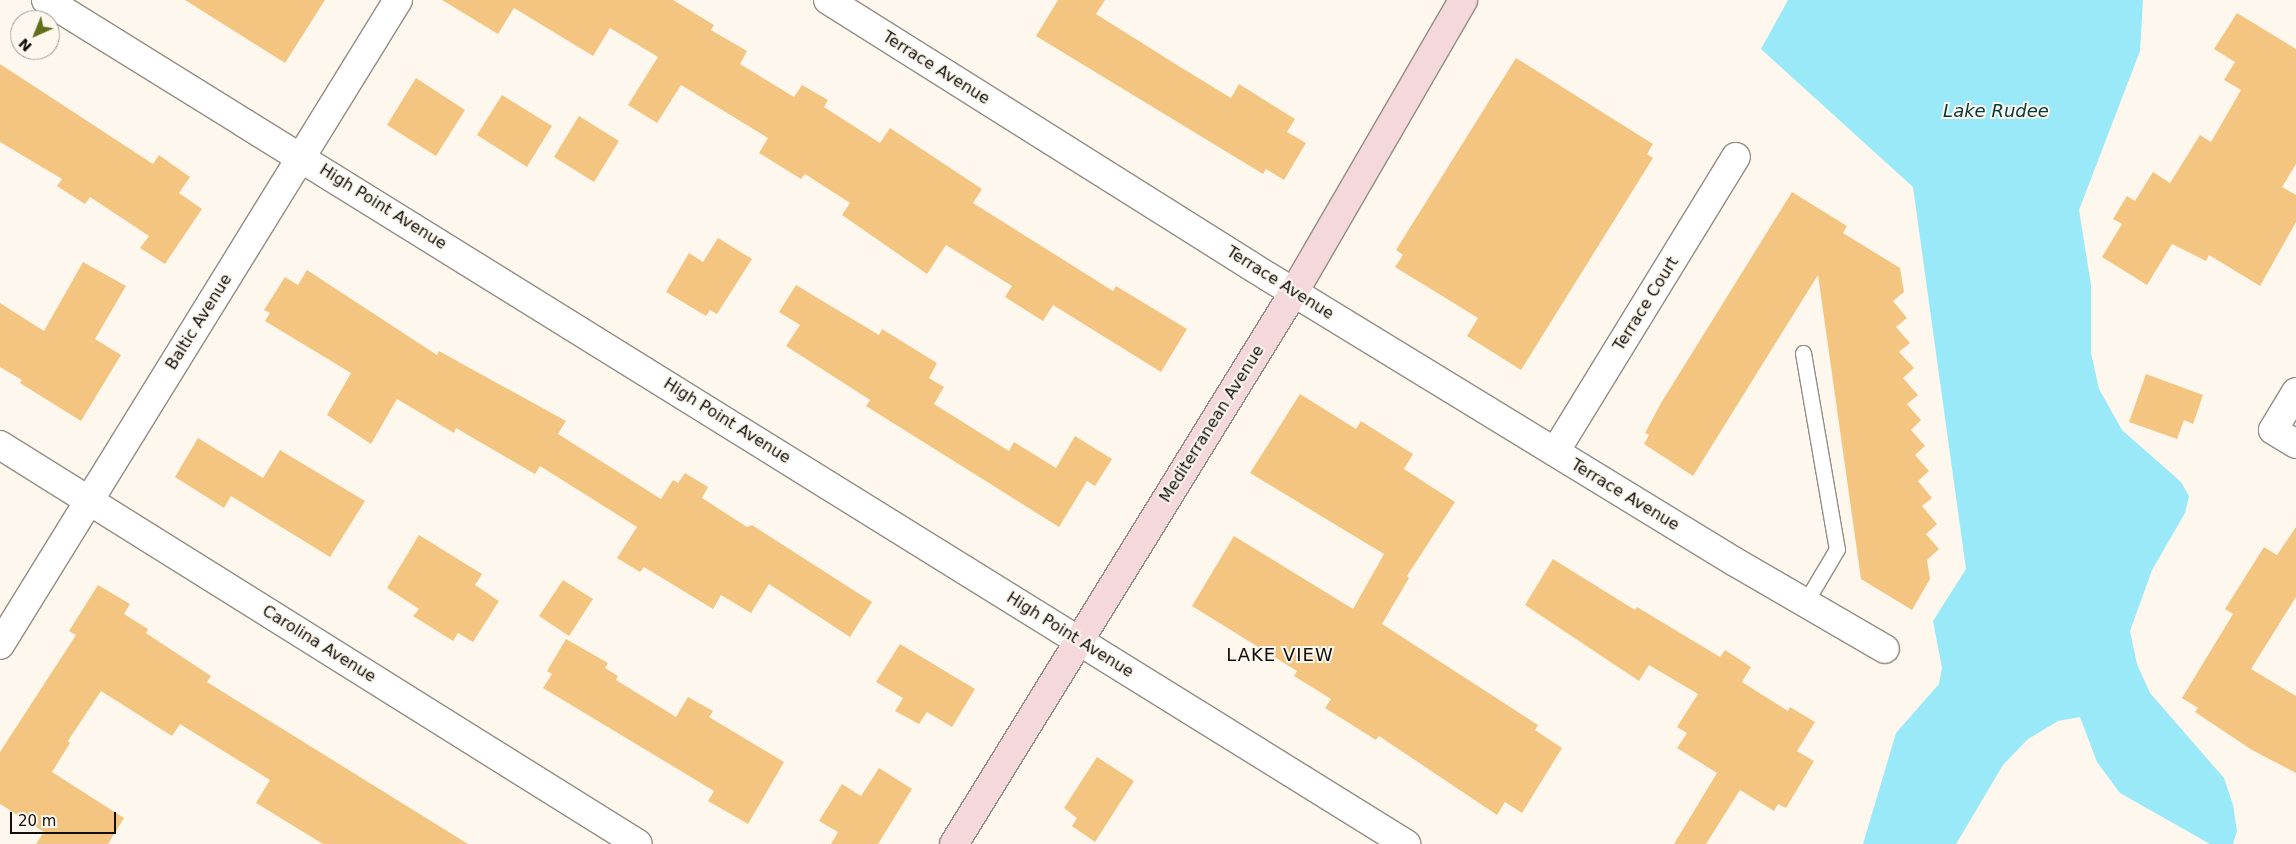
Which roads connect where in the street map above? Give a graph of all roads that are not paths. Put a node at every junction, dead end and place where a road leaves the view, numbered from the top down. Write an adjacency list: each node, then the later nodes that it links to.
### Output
1 (46, 0): 5 (street, High Point Avenue)
2 (398, 0): 5 (street, Baltic Avenue)
3 (828, 0): 7 (street, Terrace Avenue)
4 (1463, 0): 7 (street, Mediterranean Avenue)
5 (303, 157): 13 (street, Baltic Avenue); 15 (street, High Point Avenue)
6 (1736, 157): 12 (street, Terrace Court)
7 (1294, 292): 12 (street, Terrace Avenue); 15 (street, Mediterranean Avenue)
8 (1803, 353): 14 (lane)
9 (2296, 392): 10 (street)
10 (2296, 444)
11 (0, 445): 13 (street, Carolina Avenue)
12 (1555, 452): 14 (street, Terrace Avenue)
13 (89, 500): 16 (street, Baltic Avenue); 18 (street, Carolina Avenue)
14 (1805, 603): 17 (street)
15 (1077, 640): 19 (street, Mediterranean Avenue); 20 (street, High Point Avenue)
16 (0, 645)
17 (1885, 649)
18 (638, 844)
19 (954, 844)
20 (1406, 844)

